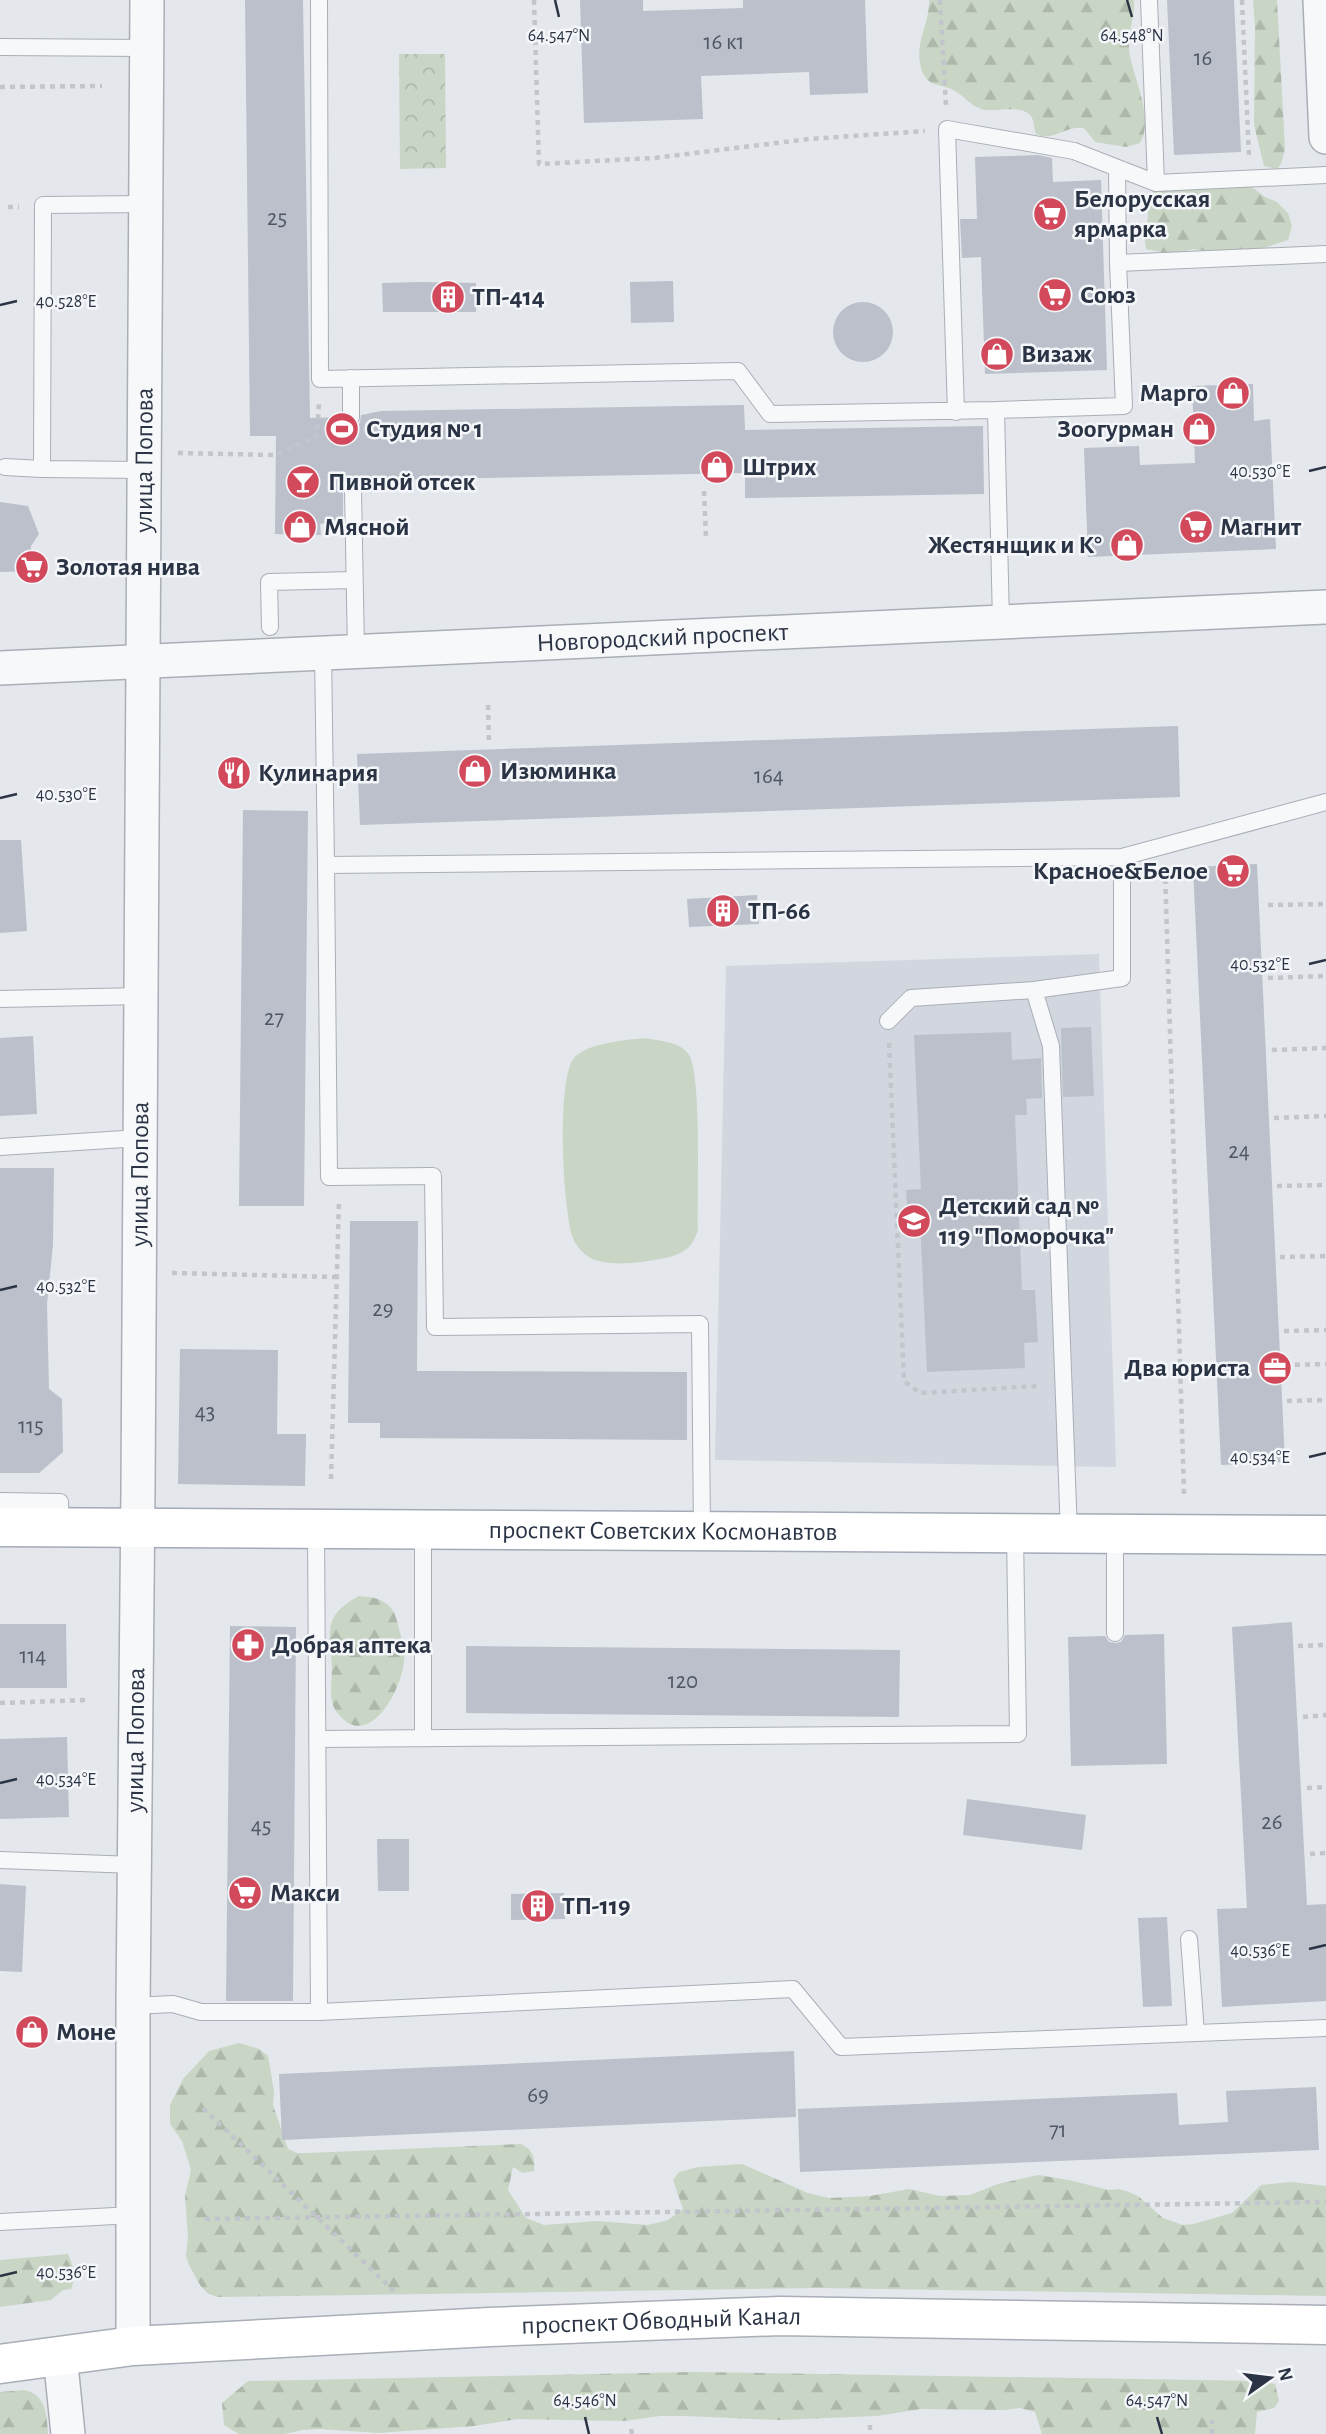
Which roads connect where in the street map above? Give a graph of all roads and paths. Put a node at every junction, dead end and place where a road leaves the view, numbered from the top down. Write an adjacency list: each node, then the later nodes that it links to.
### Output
1 (147, 0): 9 (street, улица Попова)
2 (319, 0): 22 (lane)
3 (534, 0): 12 (path)
4 (940, 0): 12 (path)
5 (1149, 0): 17 (lane)
6 (1242, 0): 16 (path)
7 (1320, 0): 13 (street)
8 (0, 47): 9 (lane)
9 (147, 48): 18 (street, улица Попова)
10 (102, 86): 11 (path)
11 (0, 87)
12 (947, 129): 14 (lane); 24 (lane)
13 (1326, 137)
14 (1116, 168): 17 (lane); 20 (lane)
15 (1326, 175): 16 (lane)
16 (1250, 178): 17 (lane)
17 (1156, 183)
18 (146, 204): 28 (lane); 29 (street, улица Попова)
19 (1326, 254): 20 (lane)
20 (1118, 263): 23 (lane)
21 (351, 378): 22 (lane); 24 (lane); 25 (lane)
22 (320, 379): 26 (path)
23 (996, 410): 24 (lane); 35 (lane)
24 (956, 412)
25 (351, 417)
26 (174, 453)
27 (5, 467): 28 (lane)
28 (42, 469): 29 (lane)
29 (145, 470): 38 (street, улица Попова)
30 (353, 489): 33 (lane)
31 (704, 491): 32 (path)
32 (706, 537)
33 (354, 580): 36 (lane); 37 (lane)
34 (1326, 607): 35 (street, Новгородский проспект)
35 (1001, 622): 37 (street, Новгородский проспект)
36 (270, 626)
37 (340, 651): 38 (street, Новгородский проспект); 45 (lane)
38 (143, 660): 39 (street, Новгородский проспект); 51 (street, улица Попова)
39 (0, 668)
40 (488, 705): 41 (path)
41 (489, 744)
42 (1326, 802): 43 (lane)
43 (1164, 846): 44 (lane); 75 (path)
44 (1122, 857): 45 (lane); 50 (lane)
45 (326, 865): 60 (lane)
46 (1326, 904): 47 (path)
47 (1268, 905)
48 (1326, 975): 49 (path)
49 (1268, 978)
50 (1034, 990): 53 (lane); 71 (lane)
51 (141, 996): 52 (lane); 58 (street, улица Попова)
52 (0, 999)
53 (888, 1021): 71 (path)
54 (1326, 1048): 55 (path)
55 (1272, 1050)
56 (1326, 1116): 57 (path)
57 (1274, 1118)
58 (140, 1138): 59 (lane); 79 (street, улица Попова)
59 (0, 1147)
60 (340, 1177): 66 (path); 82 (lane)
61 (1326, 1185): 62 (path)
62 (1276, 1186)
63 (1326, 1256): 64 (path)
64 (1280, 1257)
65 (164, 1272): 66 (path)
66 (335, 1277): 74 (path)
67 (1326, 1329): 68 (path)
68 (1284, 1331)
69 (1326, 1364): 70 (path)
70 (1285, 1365)
71 (1064, 1385): 84 (lane)
72 (1326, 1400): 73 (path)
73 (1287, 1401)
74 (331, 1479)
75 (1184, 1494)
76 (0, 1501): 78 (lane)
77 (0, 1527): 78 (main road, проспект Советских Космонавтов)
78 (61, 1528): 79 (main road, проспект Советских Космонавтов)
79 (138, 1528): 80 (main road, проспект Советских Космонавтов); 101 (street, улица Попова)
80 (316, 1529): 81 (main road, проспект Советских Космонавтов); 95 (lane)
81 (423, 1530): 82 (main road, проспект Советских Космонавтов); 94 (lane)
82 (702, 1531): 83 (main road, проспект Советских Космонавтов)
83 (1015, 1533): 84 (main road, проспект Советских Космонавтов); 94 (lane)
84 (1069, 1534): 85 (main road, проспект Советских Космонавтов)
85 (1115, 1534): 86 (main road, проспект Советских Космонавтов); 87 (lane)
86 (1326, 1535)
87 (1115, 1633)
88 (1326, 1645): 89 (path)
89 (1298, 1646)
90 (86, 1700): 91 (path)
91 (0, 1703)
92 (1326, 1715): 93 (path)
93 (1303, 1717)
94 (423, 1737): 95 (lane)
95 (317, 1739): 104 (lane)
96 (1326, 1787): 97 (path)
97 (1307, 1788)
98 (1326, 1853): 99 (path)
99 (1310, 1854)
100 (0, 1860): 101 (lane)
101 (134, 1865): 103 (street, улица Попова)
102 (1189, 1940): 106 (lane)
103 (132, 2006): 104 (lane); 109 (street, улица Попова)
104 (319, 2012): 106 (lane)
105 (1326, 2028): 106 (lane)
106 (1196, 2033)
107 (203, 2108): 110 (path)
108 (1326, 2202): 110 (path)
109 (134, 2215): 112 (lane); 115 (street, улица Попова)
110 (319, 2217): 111 (path); 113 (path)
111 (205, 2219)
112 (0, 2222)
113 (394, 2291)
114 (1326, 2325): 115 (main road, проспект Обводный Канал)
115 (133, 2346): 116 (main road, проспект Обводный Канал)
116 (60, 2356): 117 (main road, проспект Обводный Канал); 120 (street)
117 (0, 2364)
118 (1212, 2420): 122 (path)
119 (870, 2425): 121 (path)
120 (68, 2434)
121 (870, 2434)
122 (1212, 2434)

